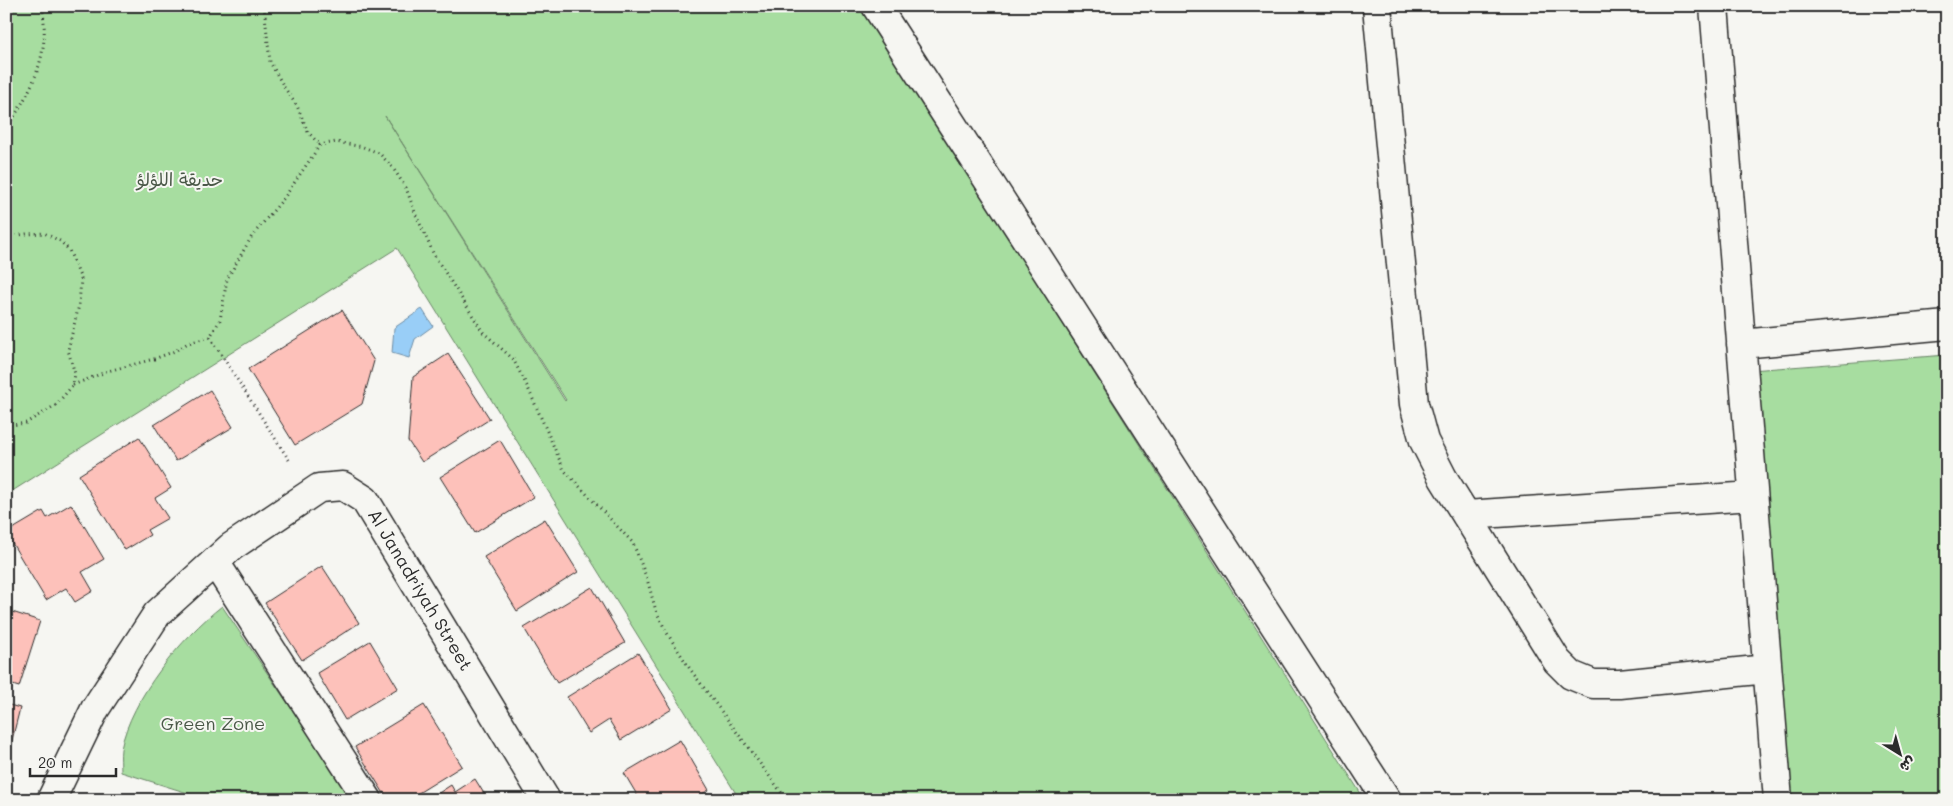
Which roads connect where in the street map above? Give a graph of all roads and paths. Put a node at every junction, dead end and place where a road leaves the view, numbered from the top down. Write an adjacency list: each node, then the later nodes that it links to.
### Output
1 (42, 6): 6 (path)
2 (264, 6): 7 (path)
3 (876, 6): 23 (street)
4 (1377, 6): 16 (street)
5 (1714, 6): 11 (street)
6 (6, 129)
7 (320, 145): 10 (path); 22 (path)
8 (6, 238): 12 (path)
9 (1947, 325): 11 (street)
10 (210, 337): 12 (path); 14 (path)
11 (1741, 344): 15 (street)
12 (73, 385): 13 (path)
13 (6, 426)
14 (289, 460)
15 (1753, 496): 16 (street); 18 (street)
16 (1466, 515): 18 (street)
17 (215, 562): 19 (street, Al Janadriyah Street); 20 (street); 21 (street, Al Janadriyah Street)
18 (1767, 669): 24 (street)
19 (51, 800)
20 (368, 800)
21 (546, 800)
22 (787, 800)
23 (1387, 800)
24 (1778, 800)

